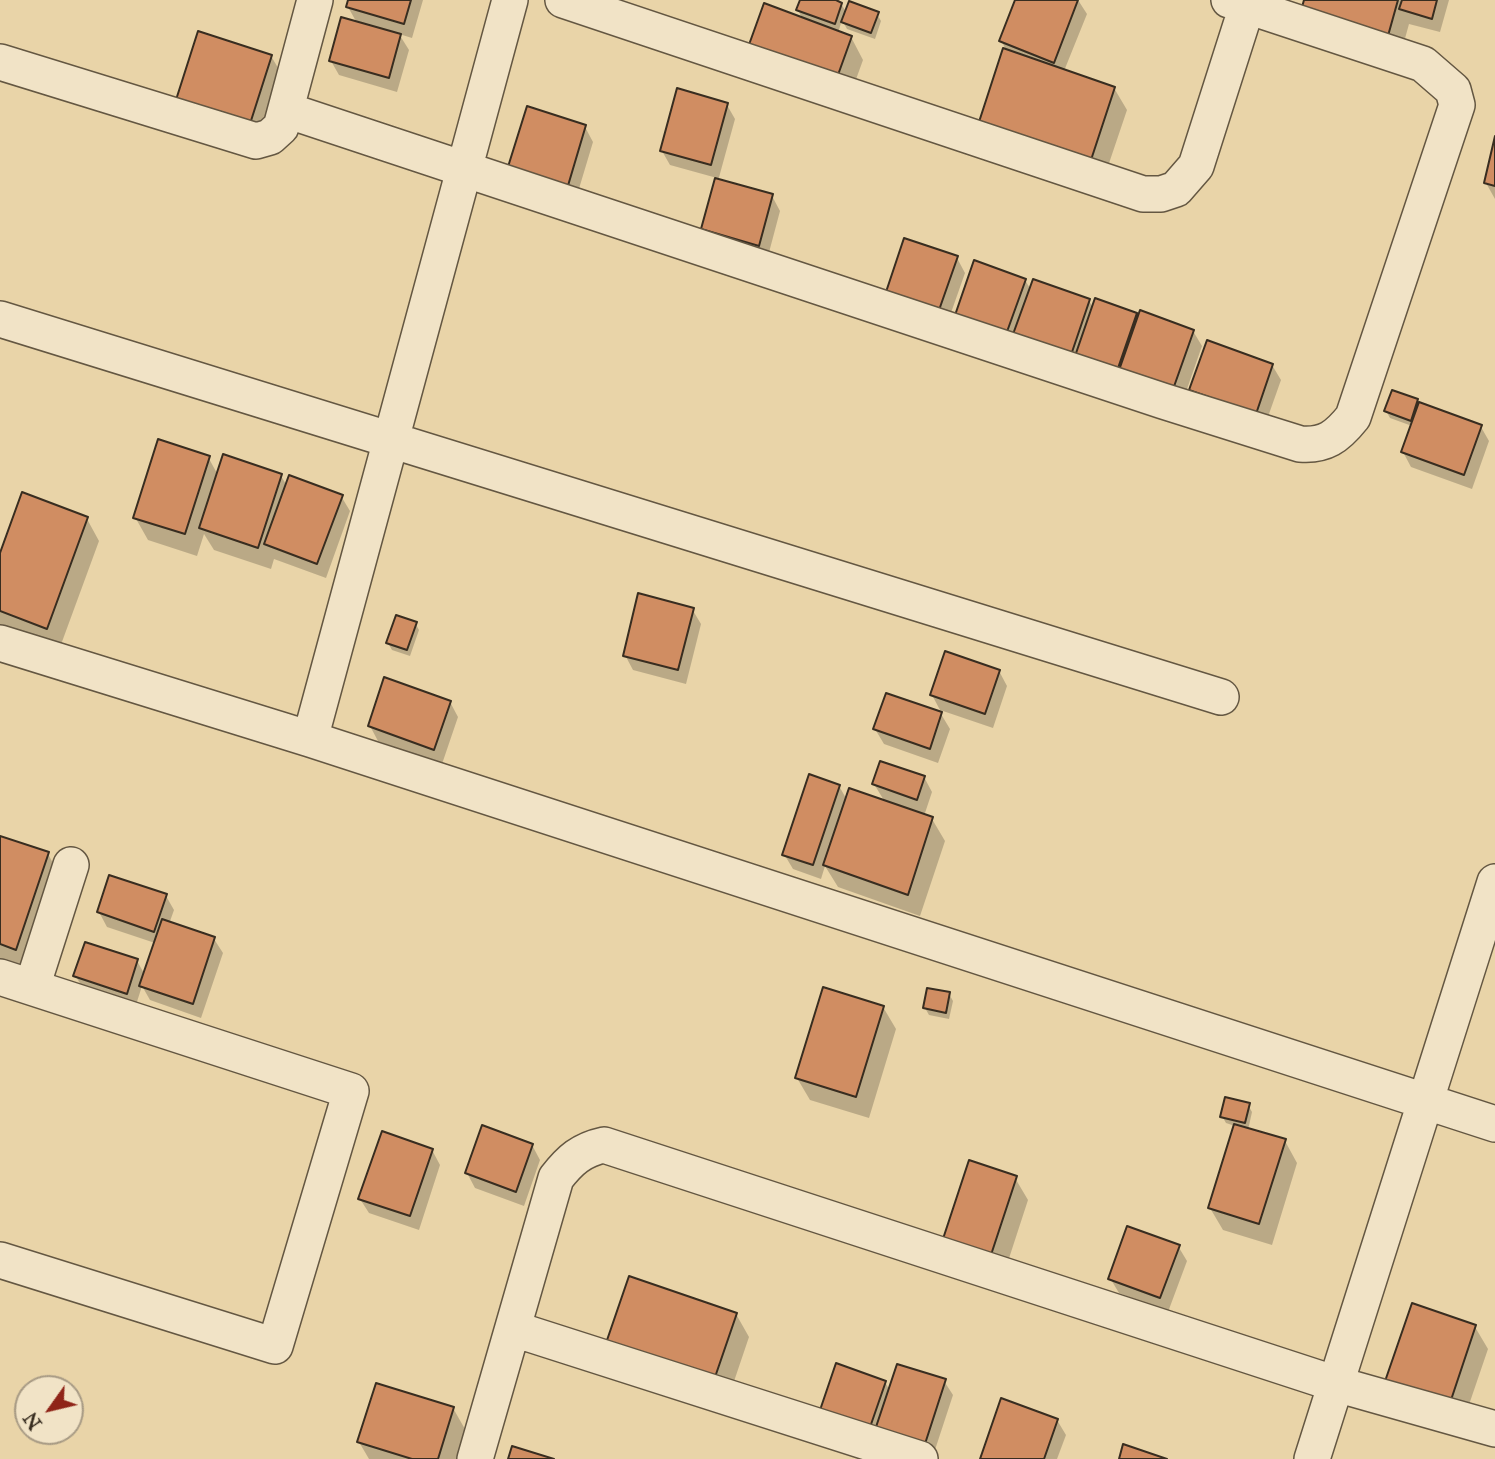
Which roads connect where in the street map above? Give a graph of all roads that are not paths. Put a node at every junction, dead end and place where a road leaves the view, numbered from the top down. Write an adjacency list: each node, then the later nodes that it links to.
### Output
1 (315, 0): 6 (street)
2 (510, 0): 7 (street)
3 (562, 0): 4 (street)
4 (1238, 3): 7 (street)
5 (0, 62): 6 (street)
6 (286, 110): 7 (street)
7 (465, 171): 9 (street)
8 (0, 319): 9 (street)
9 (391, 439): 11 (street); 12 (street)
10 (0, 643): 12 (street)
11 (1221, 697)
12 (310, 739): 16 (street)
13 (71, 865): 15 (street)
14 (1495, 882): 16 (street)
15 (16, 982): 18 (street)
16 (1427, 1103): 17 (street); 20 (street)
17 (1495, 1124)
18 (0, 1260)
19 (514, 1329): 20 (street); 22 (street); 23 (street)
20 (1336, 1384): 21 (street); 24 (street)
21 (1495, 1429)
22 (475, 1459)
23 (920, 1459)
24 (1312, 1459)

